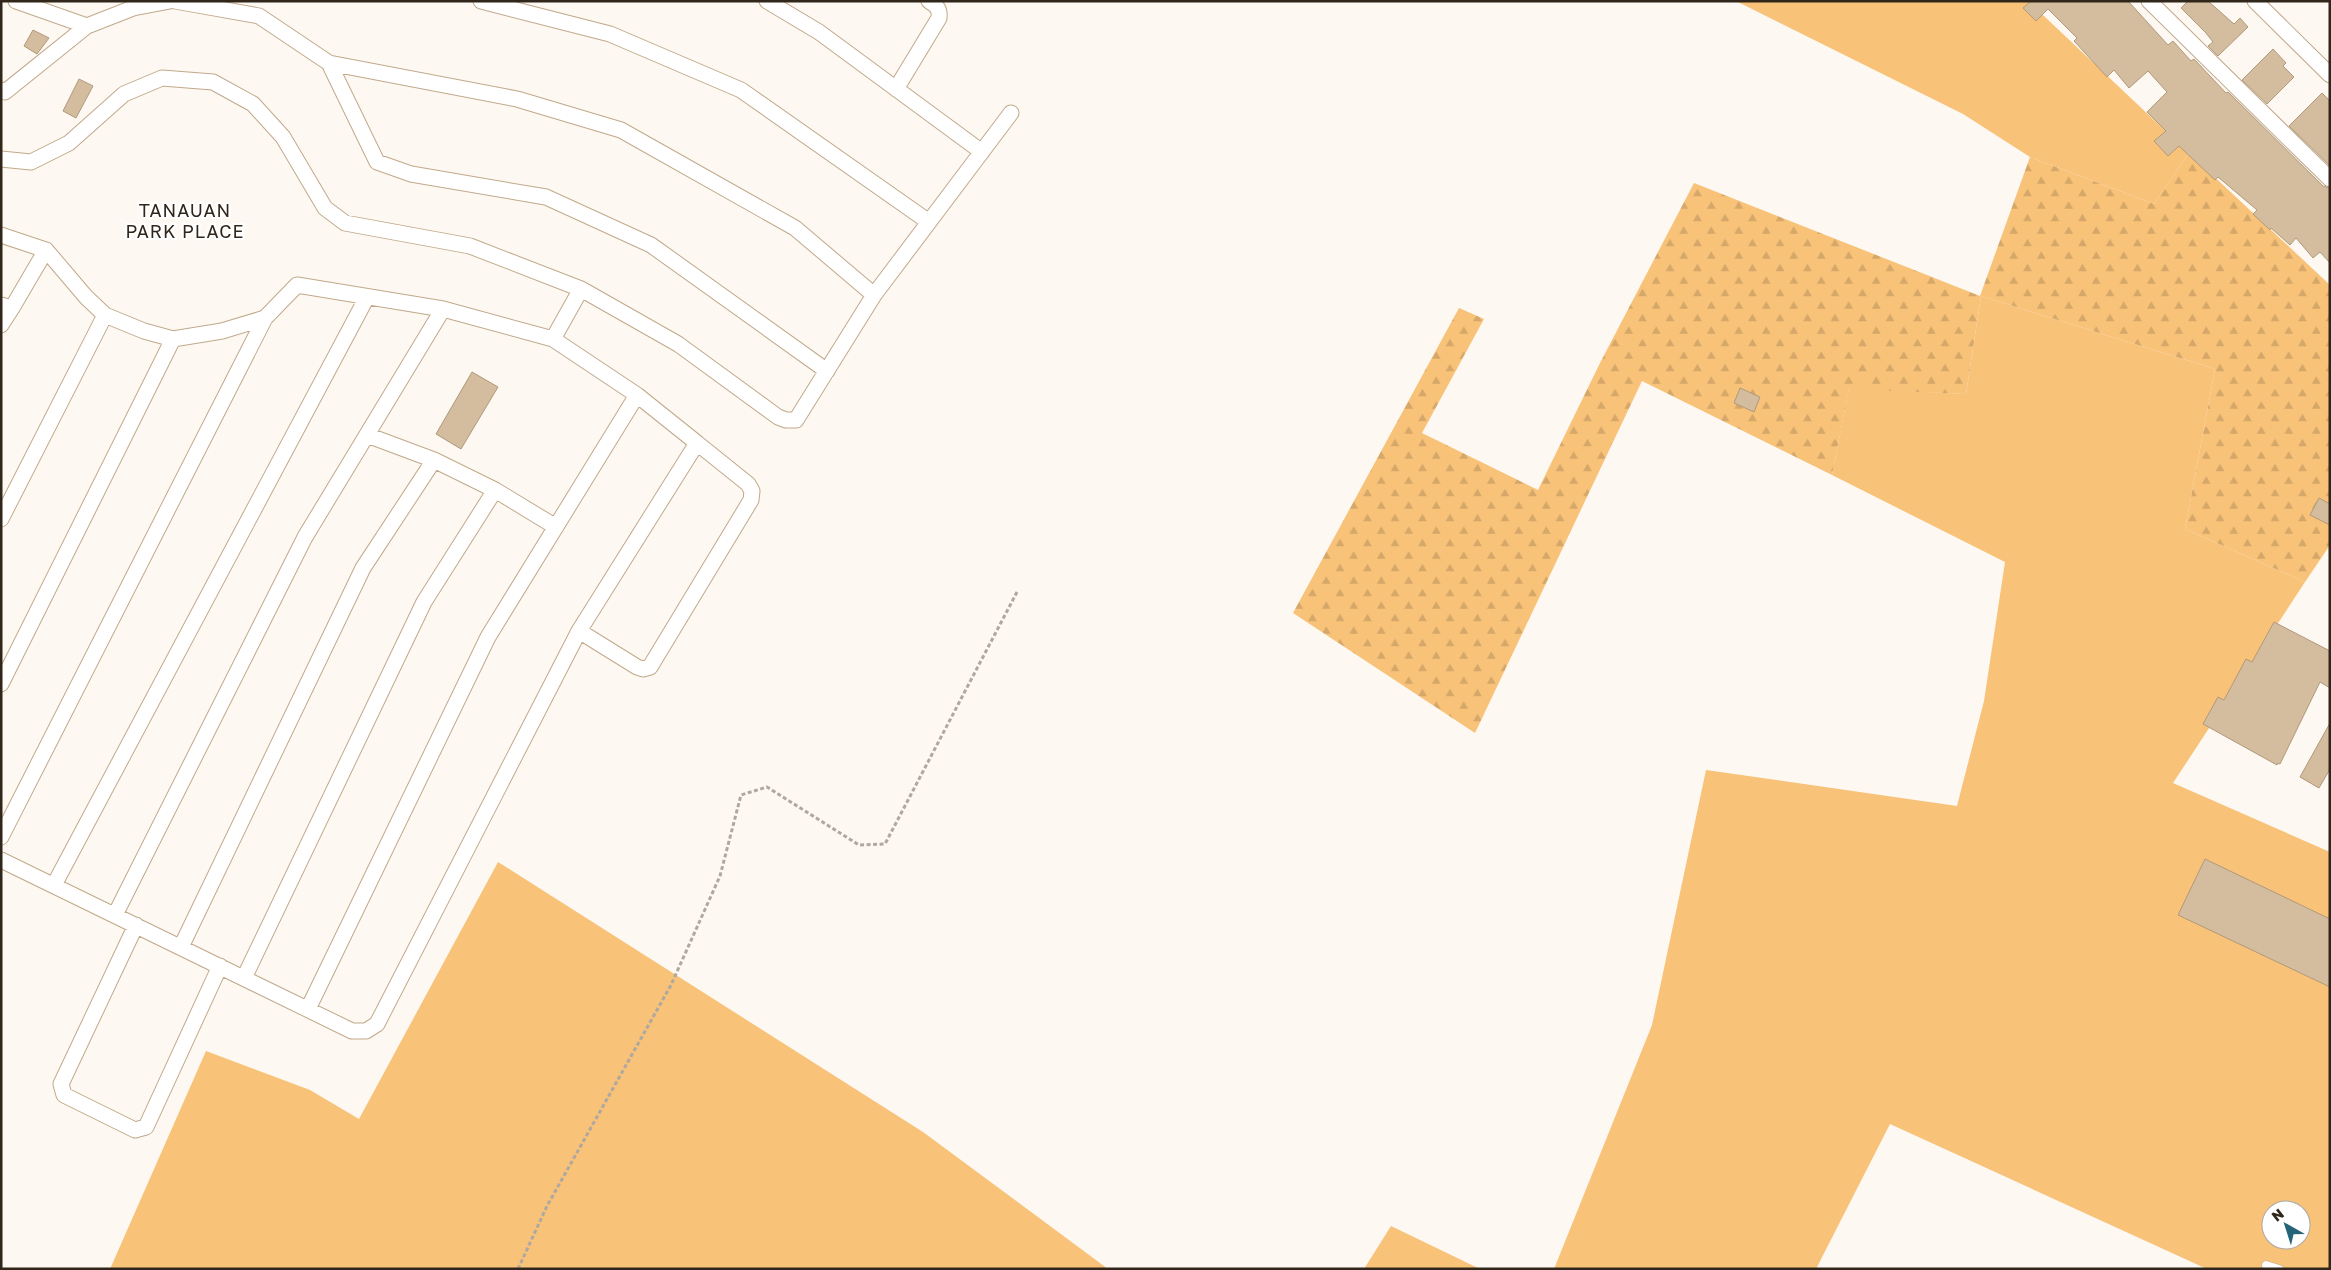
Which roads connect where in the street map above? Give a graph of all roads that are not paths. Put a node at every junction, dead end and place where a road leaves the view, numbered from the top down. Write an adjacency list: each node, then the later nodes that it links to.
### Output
1 (16, 1): 9 (street)
2 (170, 1): 9 (street)
3 (175, 1): 10 (street)
4 (481, 1): 18 (street)
5 (767, 1): 12 (street)
6 (929, 1): 12 (street)
7 (2149, 1): 17 (street)
8 (2255, 1): 11 (street)
9 (87, 26): 13 (street)
10 (329, 63): 22 (street); 31 (street)
11 (2330, 74)
12 (896, 89): 15 (street)
13 (1, 90)
14 (1011, 114): 15 (street)
15 (982, 152): 18 (street)
16 (1, 159): 21 (street)
17 (2330, 178)
18 (929, 222): 22 (street)
19 (1, 235): 20 (street)
20 (46, 250): 24 (street); 26 (street)
21 (582, 289): 30 (street); 31 (street)
22 (874, 295): 31 (street)
23 (367, 297): 25 (street); 27 (street); 43 (street)
24 (6, 306): 28 (street)
25 (443, 309): 30 (street); 33 (street)
26 (105, 315): 29 (street); 37 (street)
27 (265, 318): 29 (street); 41 (street)
28 (1, 325)
29 (173, 338): 40 (street)
30 (553, 339): 32 (street)
31 (827, 370)
32 (637, 396): 34 (street); 38 (street)
33 (366, 435): 35 (street); 44 (street)
34 (697, 443): 39 (street); 39 (street)
35 (434, 460): 36 (street); 46 (street)
36 (495, 490): 38 (street); 48 (street)
37 (1, 519)
38 (556, 527): 49 (street)
39 (579, 631): 49 (street)
40 (1, 684)
41 (1, 837)
42 (1, 860): 43 (street)
43 (54, 885): 44 (street)
44 (115, 915): 45 (street)
45 (136, 925): 46 (street); 47 (street)
46 (181, 947): 47 (street)
47 (220, 966): 48 (street)
48 (244, 978): 49 (street)
49 (308, 1009)
50 (2266, 1265): 51 (lane)
51 (2279, 1269)

